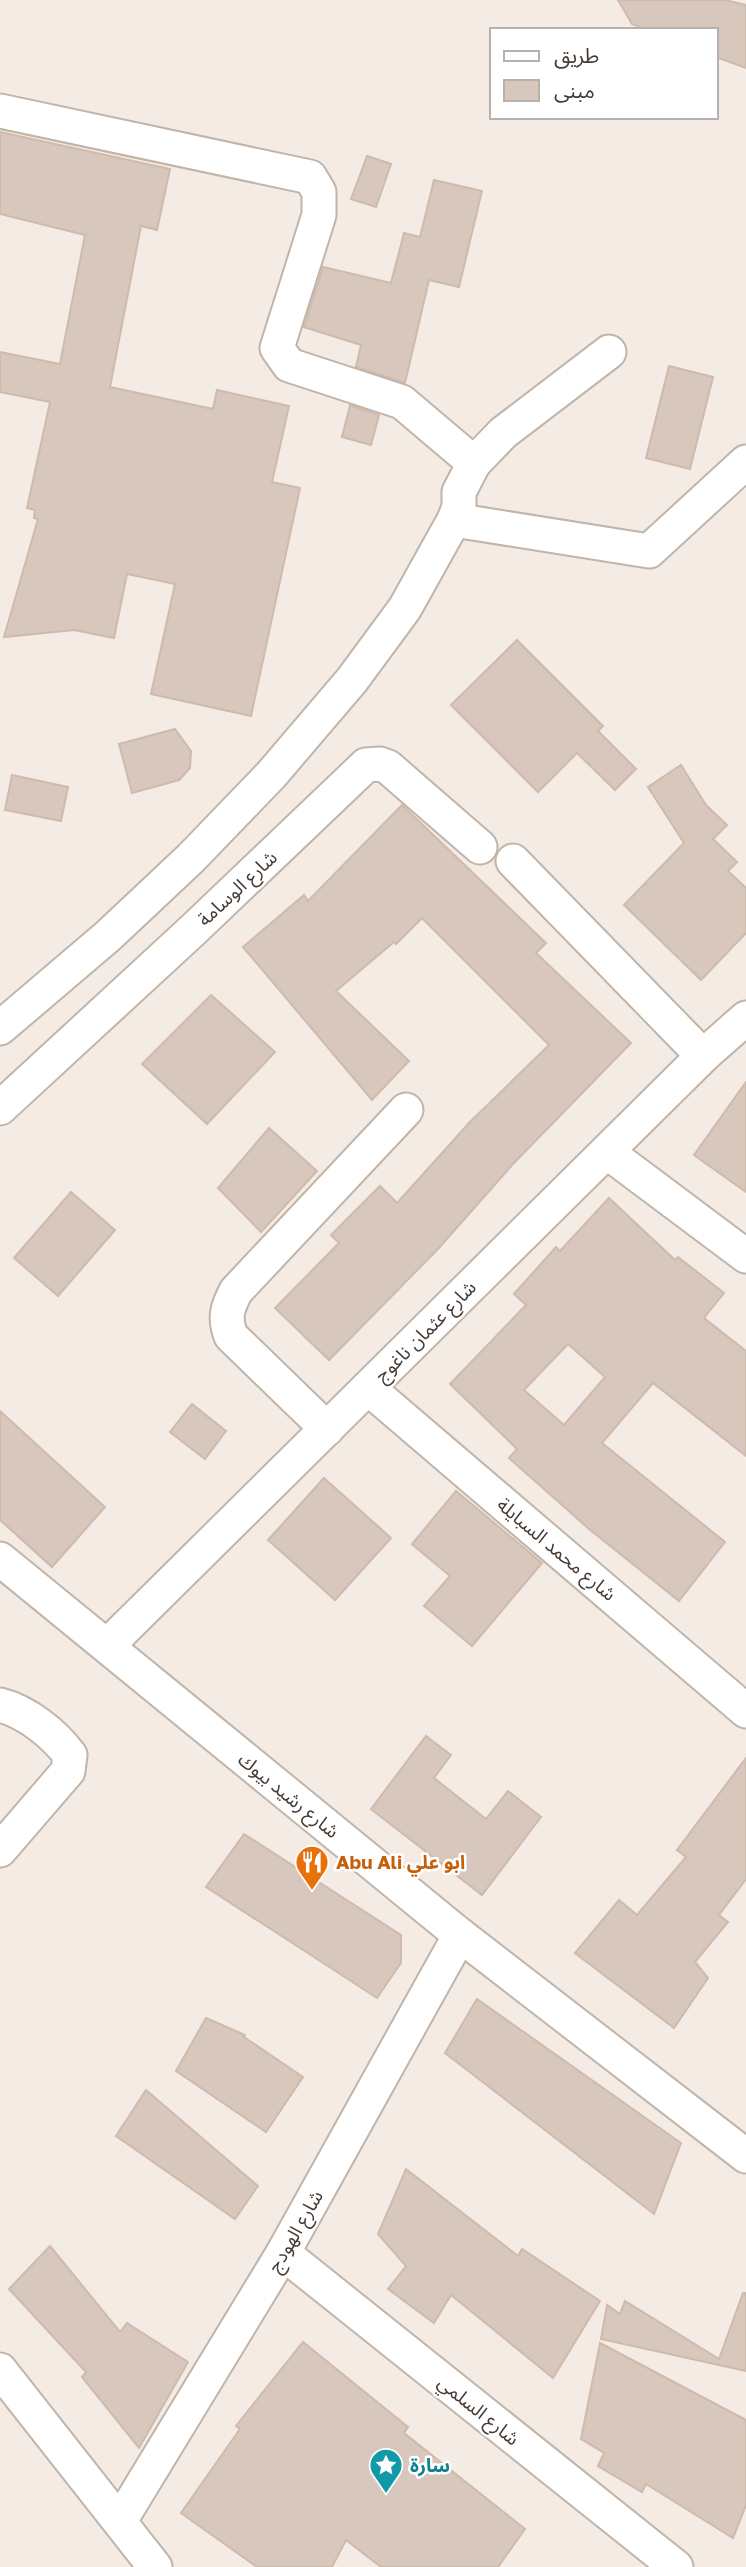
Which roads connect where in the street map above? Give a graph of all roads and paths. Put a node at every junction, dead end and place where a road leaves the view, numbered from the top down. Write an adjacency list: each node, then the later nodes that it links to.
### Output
1 (0, 111): 4 (street)
2 (609, 352): 4 (street)
3 (746, 462): 5 (street)
4 (474, 463): 5 (street)
5 (454, 520): 9 (street)
6 (480, 847): 11 (street, شارع الوسامة)
7 (513, 861): 10 (street)
8 (746, 1018): 10 (street, شارع عثمان ناغوج)
9 (0, 1028)
10 (703, 1056): 13 (street, شارع عثمان ناغوج)
11 (0, 1108)
12 (406, 1110): 16 (street)
13 (607, 1152): 14 (street); 15 (street, شارع عثمان ناغوج)
14 (746, 1256)
15 (368, 1388): 16 (street, شارع عثمان ناغوج); 20 (street, شارع محمد السبايلة)
16 (327, 1429): 18 (street, شارع عثمان ناغوج)
17 (0, 1559): 18 (street, شارع رشيد بيوك)
18 (107, 1646): 22 (street, شارع رشيد بيوك)
19 (0, 1705): 21 (street)
20 (746, 1711)
21 (0, 1850)
22 (460, 1935): 23 (street, شارع رشيد بيوك); 24 (street, شارع الهودج)
23 (746, 2156)
24 (283, 2253): 26 (street, شارع الهودج); 28 (street, شارع السلمي)
25 (0, 2370): 26 (street)
26 (120, 2521): 27 (street)
27 (155, 2567)
28 (676, 2567)

